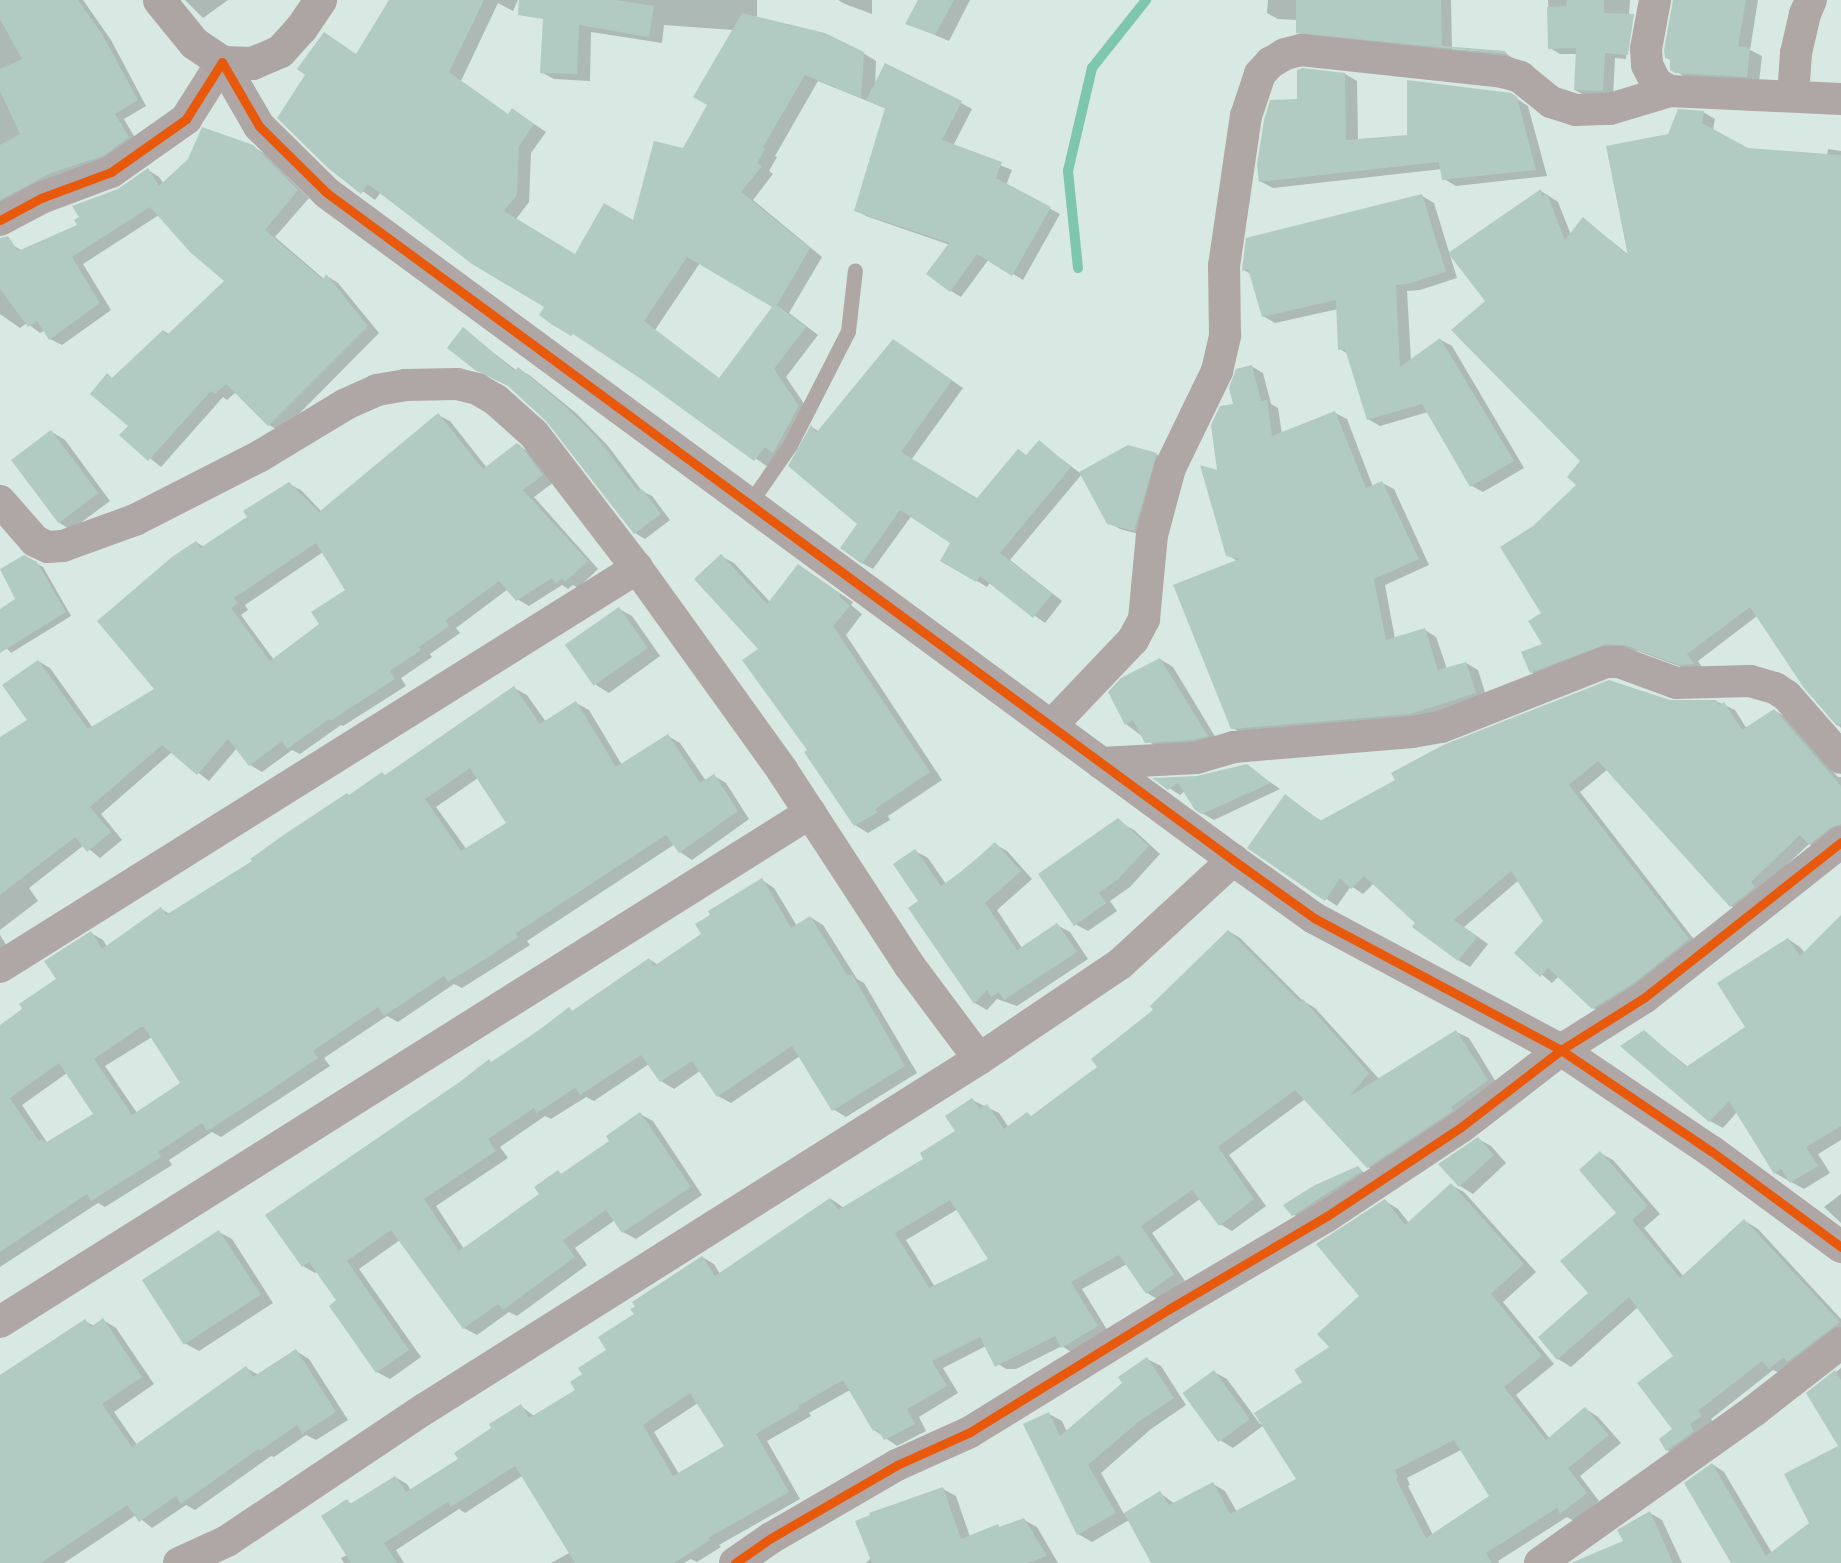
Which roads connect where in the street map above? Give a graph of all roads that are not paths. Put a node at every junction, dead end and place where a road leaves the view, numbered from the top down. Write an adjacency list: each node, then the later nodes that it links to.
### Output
1 (159, 0): 5 (street)
2 (320, 0): 5 (street)
3 (1655, 0): 6 (street)
4 (1811, 0): 7 (street)
5 (222, 62): 9 (street); 12 (street)
6 (1670, 91): 7 (street); 14 (street)
7 (1793, 96): 8 (street)
8 (1841, 99)
9 (0, 220)
10 (855, 270): 12 (lane)
11 (0, 501): 13 (street)
12 (749, 504): 14 (street)
13 (637, 568): 17 (street); 20 (street)
14 (1051, 726): 16 (street)
15 (1841, 758): 16 (street)
16 (1101, 763): 19 (street)
17 (810, 813): 22 (street); 24 (street)
18 (1841, 842): 21 (street)
19 (1233, 860): 21 (street); 22 (street)
20 (0, 967)
21 (1562, 1050): 23 (street); 27 (street)
22 (979, 1059): 26 (street)
23 (1841, 1247)
24 (0, 1322)
25 (1841, 1343): 28 (street)
26 (179, 1563)
27 (735, 1563)
28 (1540, 1563)

